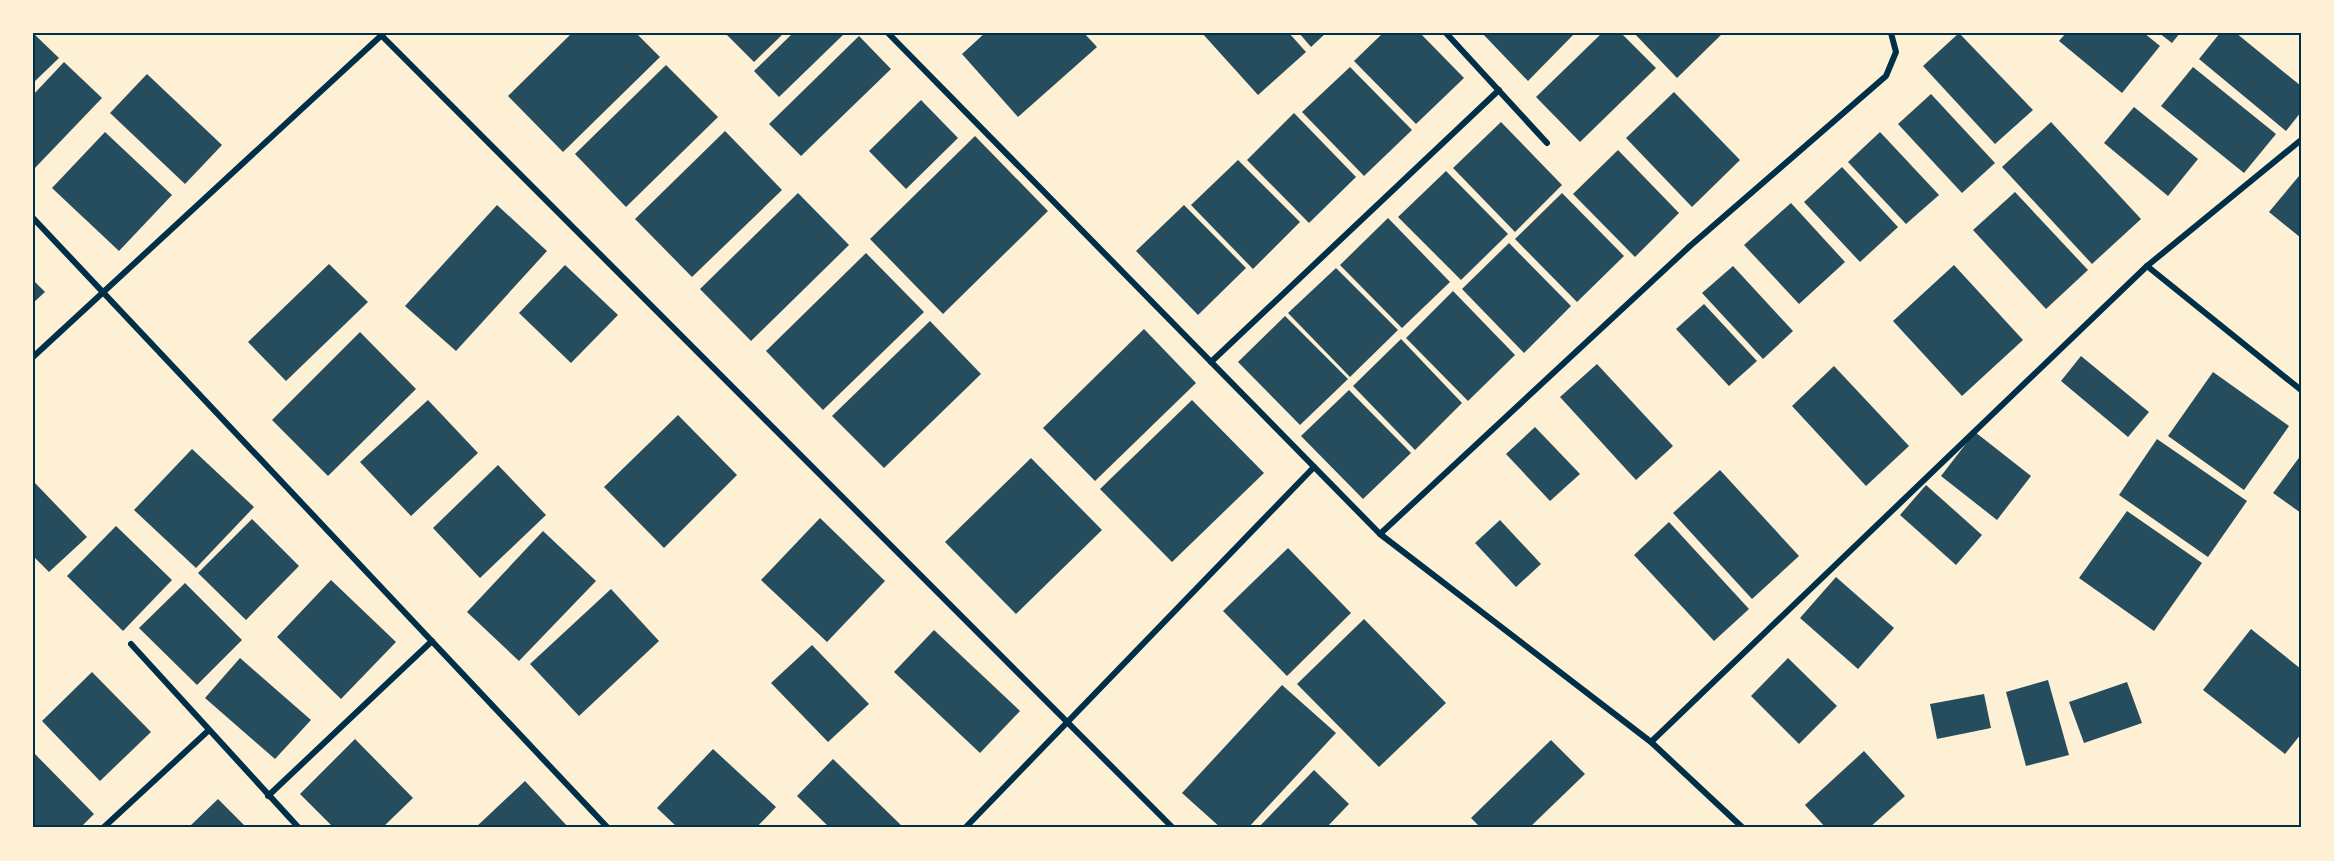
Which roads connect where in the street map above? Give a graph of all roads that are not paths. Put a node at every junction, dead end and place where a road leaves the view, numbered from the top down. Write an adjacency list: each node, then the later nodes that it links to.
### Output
1 (888, 33): 12 (street)
2 (1446, 33): 5 (street)
3 (1891, 33): 15 (street)
4 (382, 34): 10 (street); 18 (street)
5 (1499, 90): 7 (street); 12 (street)
6 (2301, 140): 9 (street)
7 (1547, 143)
8 (33, 218): 10 (street)
9 (2147, 266): 13 (street); 20 (street)
10 (103, 292): 11 (street); 16 (street)
11 (33, 357)
12 (1211, 362): 14 (street)
13 (2301, 390)
14 (1314, 467): 15 (street); 18 (street)
15 (1380, 534): 20 (street)
16 (432, 641): 21 (street); 24 (street)
17 (131, 644): 19 (street)
18 (1067, 722): 25 (street); 26 (street)
19 (209, 730): 21 (street); 22 (street)
20 (1652, 742): 27 (street)
21 (268, 796): 23 (street)
22 (103, 828)
23 (299, 828)
24 (608, 828)
25 (965, 828)
26 (1173, 828)
27 (1743, 828)

